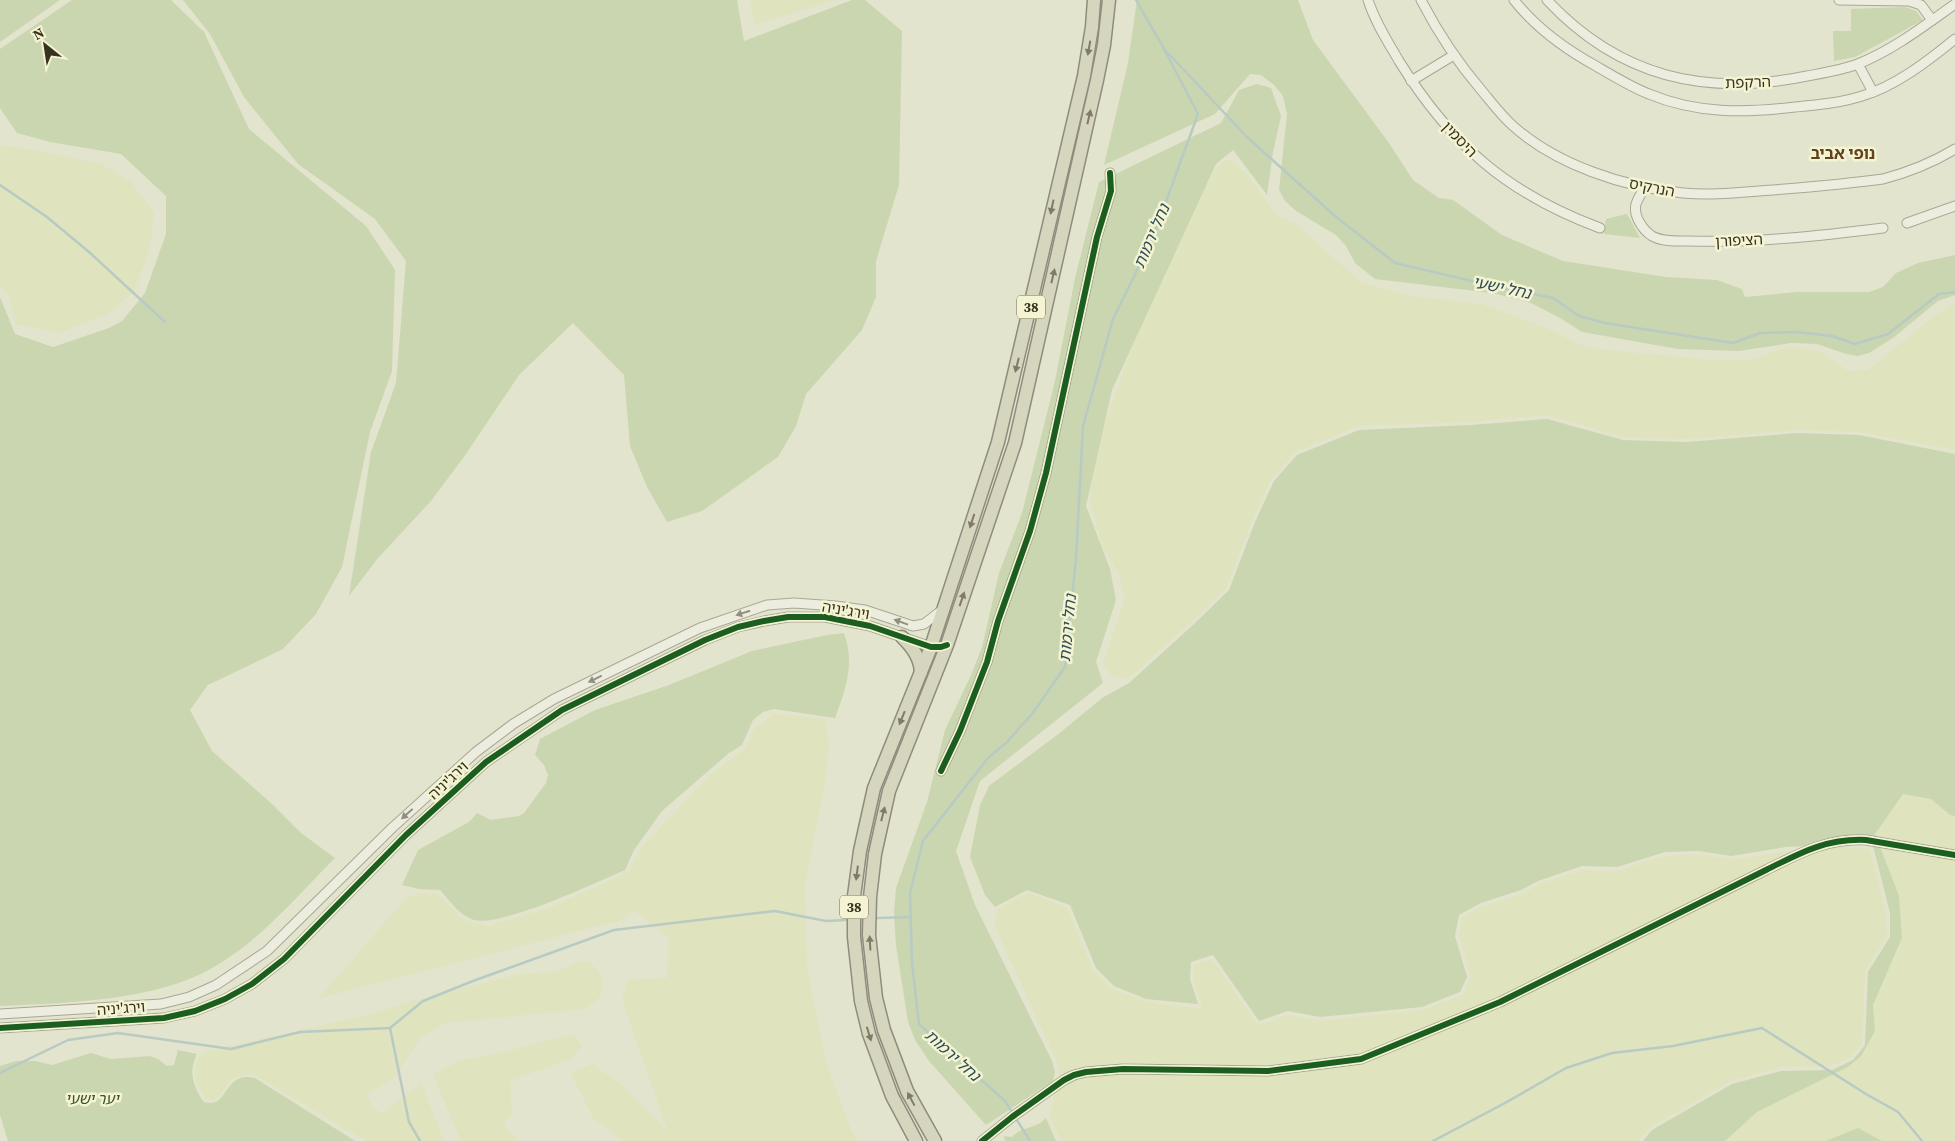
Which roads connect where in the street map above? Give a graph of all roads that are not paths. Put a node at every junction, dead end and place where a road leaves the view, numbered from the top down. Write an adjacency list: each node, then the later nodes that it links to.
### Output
1 (1094, 0): 22 (highway, 38, one-way to 22)
2 (1109, 0): 24 (highway, 38, one-way to 2)
3 (1368, 0): 13 (street, היסמין)
4 (1421, 0): 11 (street, הנרקיס)
5 (1514, 0): 14 (street)
6 (1547, 0): 12 (street, הרקפת)
7 (1839, 0): 9 (street)
8 (1955, 4): 9 (street, הרקפת)
9 (1932, 20): 12 (street, הרקפת)
10 (1955, 39): 14 (street)
11 (1454, 55): 13 (street); 17 (street, הנרקיס)
12 (1858, 64): 14 (street)
13 (1411, 81): 20 (street, היסמין)
14 (1873, 92)
15 (1955, 149): 17 (street, הנרקיס)
16 (1110, 173): 27 (street)
17 (1644, 187): 21 (street, הציפורן)
18 (1955, 206): 19 (street)
19 (1907, 223)
20 (1600, 228)
21 (1883, 228)
22 (944, 608): 25 (highway, 38); 29 (street, וירג'יניה, one-way to 29)
23 (902, 637): 25 (street, וירג'יניה); 26 (highway); 30 (street, וירג'יניה)
24 (947, 645): 25 (street, וירג'יניה); 32 (highway, 38, one-way to 24)
25 (931, 647): 26 (highway, 38)
26 (921, 672): 31 (highway, 38, one-way to 31)
27 (941, 771)
28 (1955, 854): 33 (street)
29 (0, 1014)
30 (0, 1028)
31 (916, 1141)
32 (935, 1141)
33 (982, 1141)

